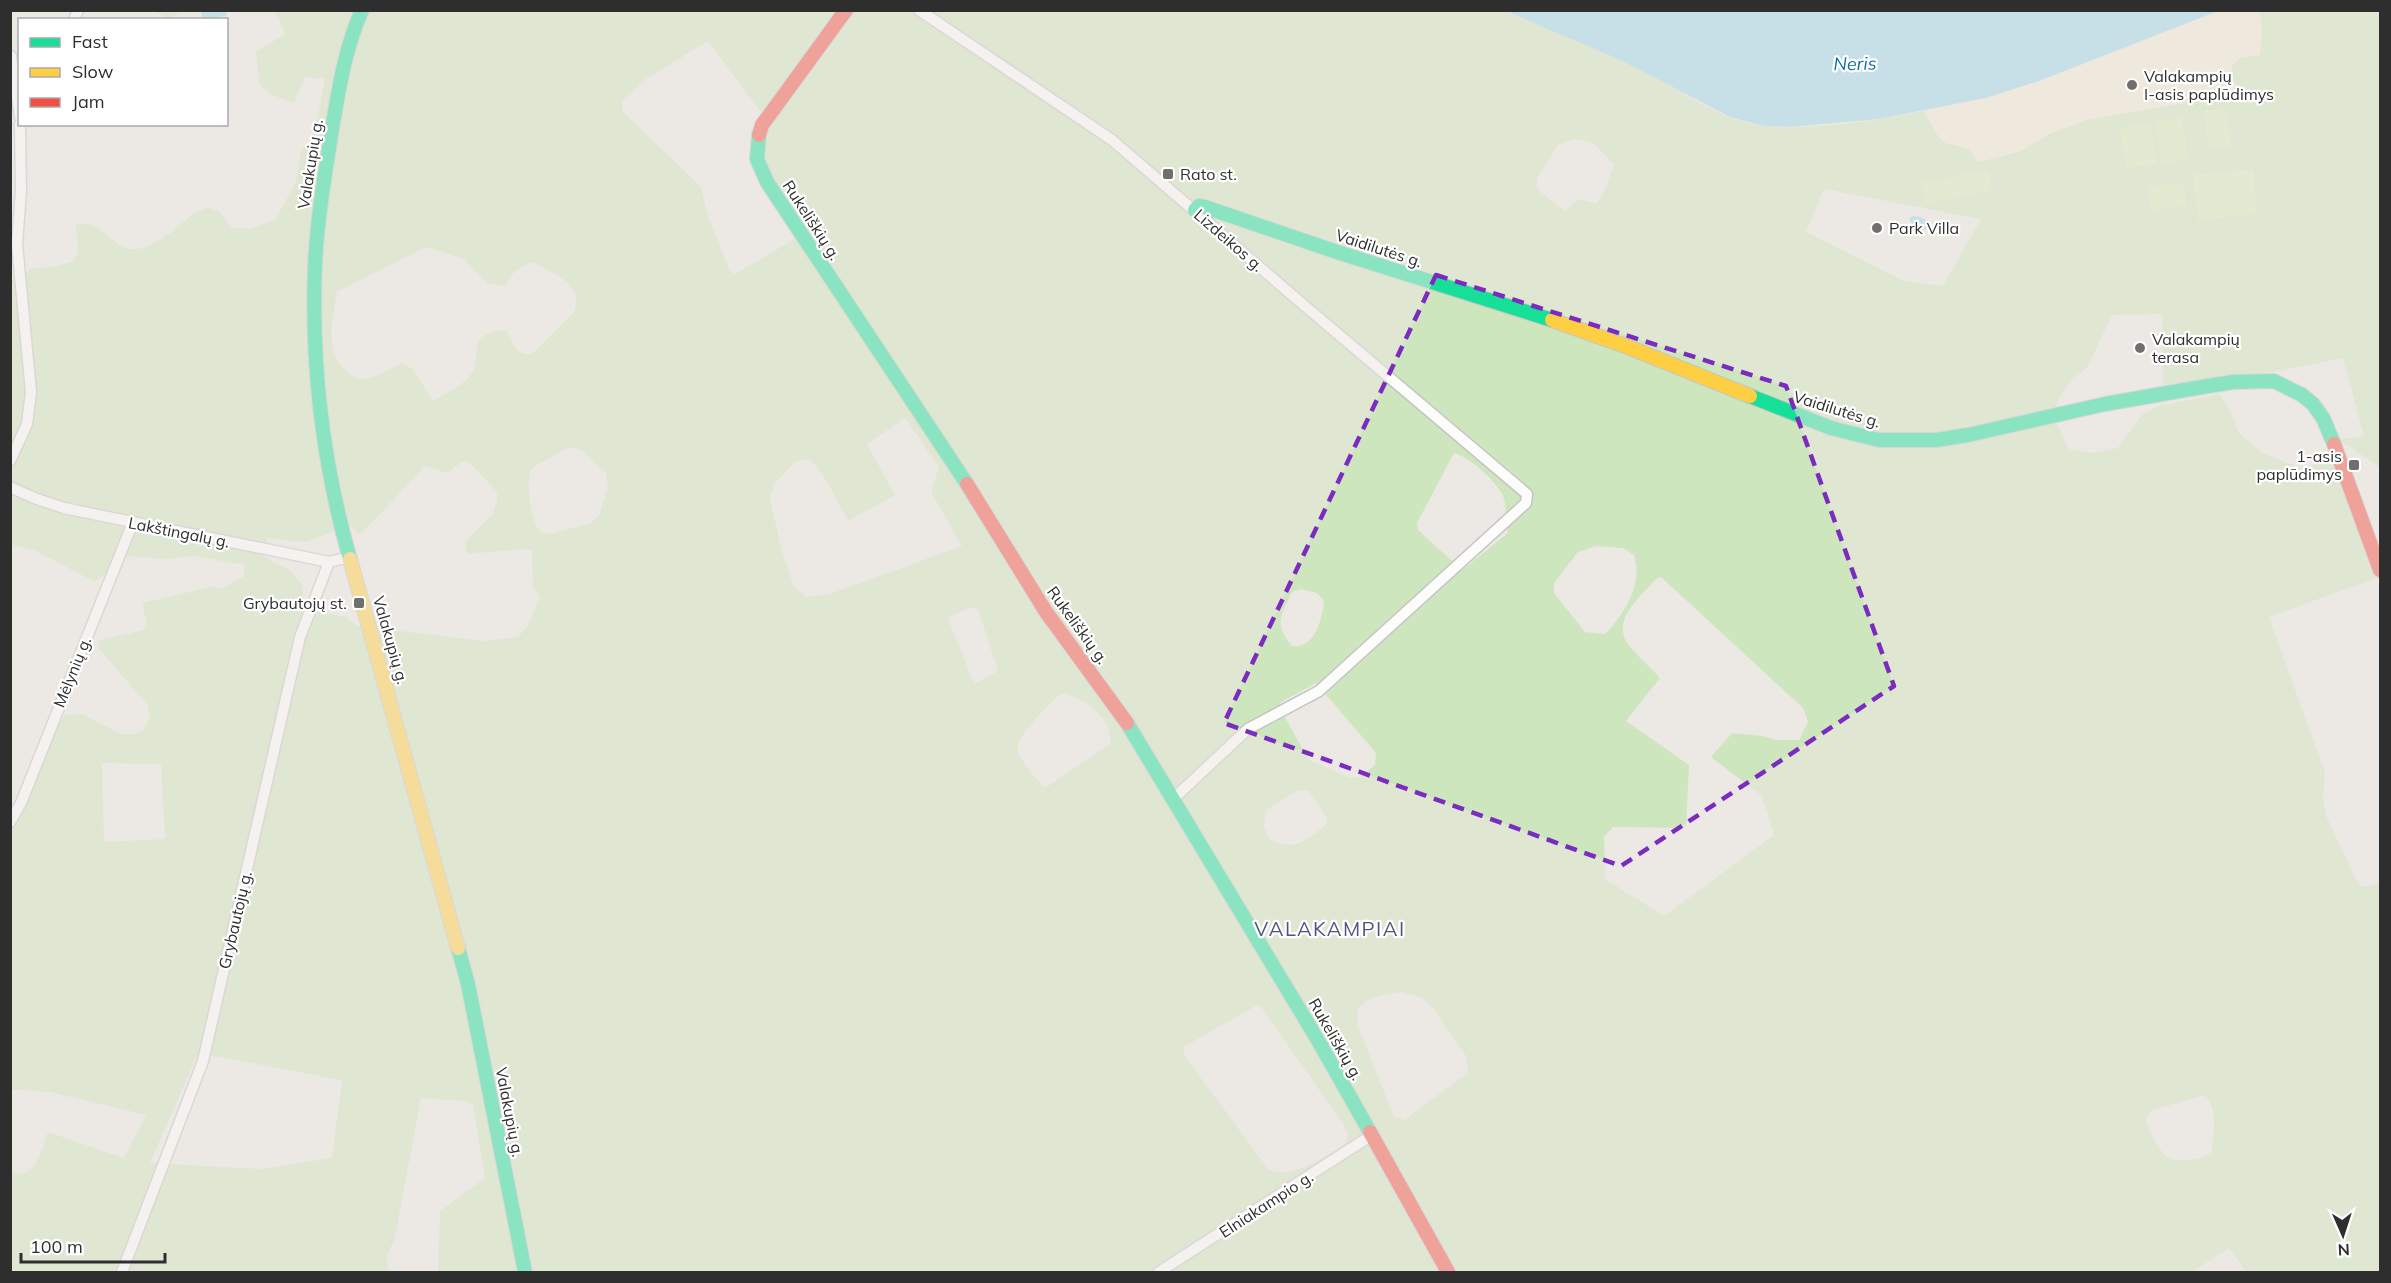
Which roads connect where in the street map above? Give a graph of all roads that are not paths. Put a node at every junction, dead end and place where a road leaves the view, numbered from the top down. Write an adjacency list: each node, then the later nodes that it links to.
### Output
1 (362, 10): 11 (street, Valakupių g.)
2 (846, 10): 14 (street, Rukeliškių g.)
3 (919, 10): 7 (street, Lizdeikos g.)
4 (11, 56): 5 (street)
5 (18, 103)
6 (20, 126): 8 (street)
7 (1195, 210): 13 (street, Vaidilutės g.); 14 (street, Lizdeikos g.)
8 (10, 461)
9 (10, 487): 10 (street, Lakštingalų g.)
10 (133, 522): 12 (street, Lakštingalų g.); 15 (street, Mėlynių g.)
11 (350, 557): 12 (street, Lakštingalų g.); 18 (street, Valakupių g.)
12 (329, 562): 17 (street, Grybautojų g.)
13 (2380, 570)
14 (1172, 800): 16 (street, Rukeliškių g.)
15 (10, 822)
16 (1372, 1135): 19 (street, Elniakampio g.); 20 (street, Rukeliškių g.)
17 (122, 1272)
18 (525, 1272)
19 (1160, 1272)
20 (1448, 1272)

